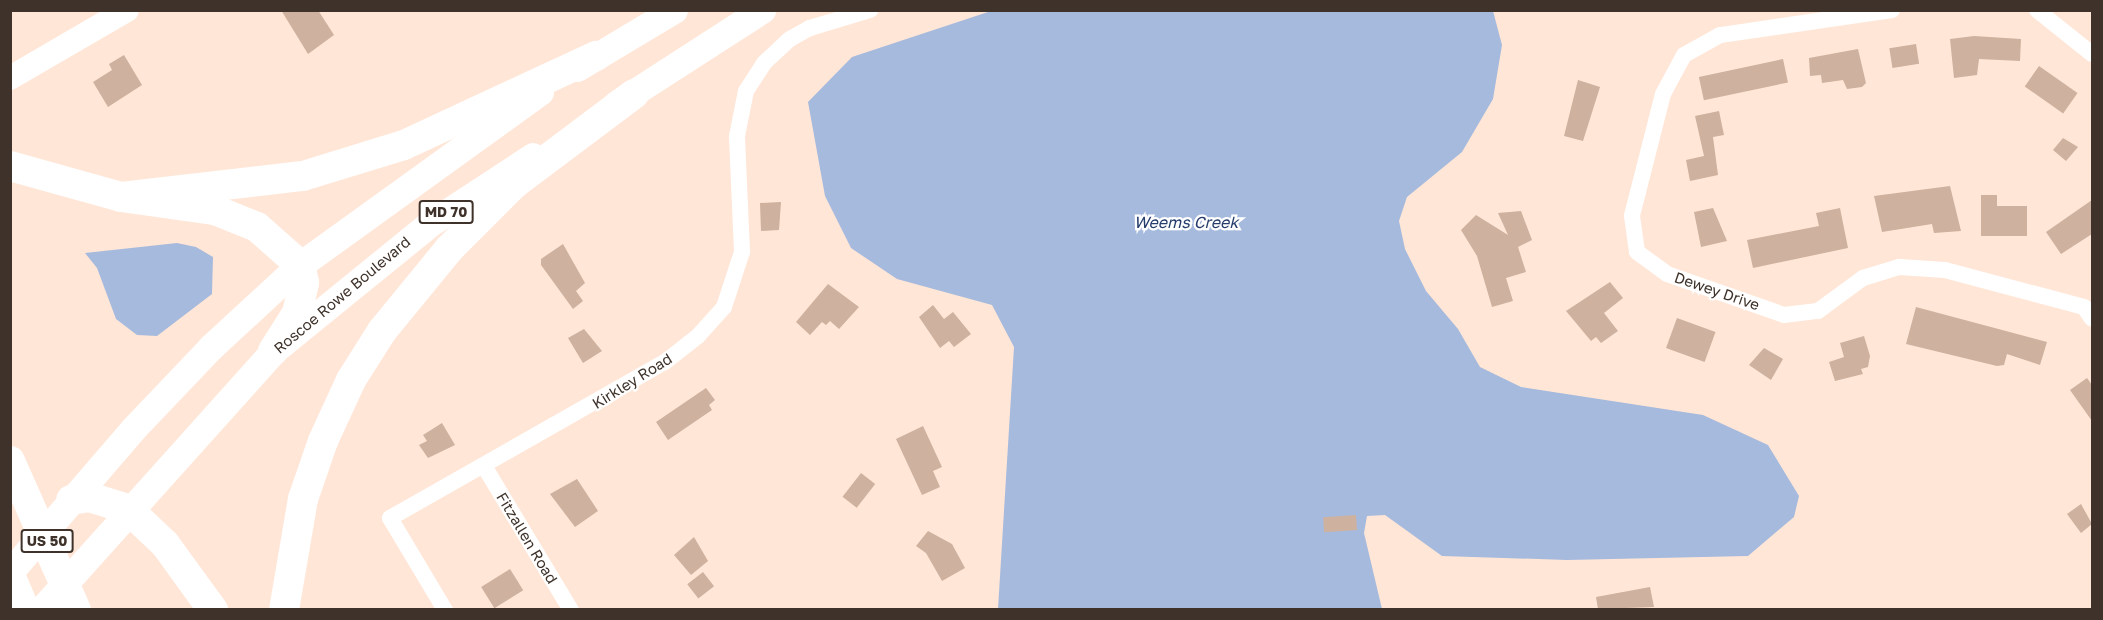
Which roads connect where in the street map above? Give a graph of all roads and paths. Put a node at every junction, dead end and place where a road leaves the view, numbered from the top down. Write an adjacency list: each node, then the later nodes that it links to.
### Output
1 (127, 10): 9 (main road)
2 (674, 10): 8 (main road, MD 70)
3 (762, 10): 10 (main road, Roscoe Rowe Boulevard / MD 70)
4 (870, 10): 16 (street, Kirkley Road)
5 (1892, 10): 14 (street, Dewey Drive)
6 (2037, 10): 7 (street)
7 (2092, 54)
8 (596, 56): 12 (highway); 13 (main road, MD 70)
9 (10, 78)
10 (633, 94): 15 (main road, Roscoe Rowe Boulevard / MD 70); 25 (highway)
11 (10, 166): 12 (highway)
12 (121, 197): 13 (highway)
13 (300, 265): 15 (highway); 18 (main road, MD 70)
14 (2090, 309)
15 (273, 351): 19 (main road, Roscoe Rowe Boulevard / MD 70)
16 (484, 466): 26 (street, Kirkley Road); 27 (street, Fitzallen Road)
17 (14, 467): 23 (highway, US 50)
18 (70, 500): 19 (highway); 20 (main road, MD 70)
19 (128, 509): 22 (main road, Roscoe Rowe Boulevard / MD 70); 24 (highway)
20 (10, 574): 21 (highway)
21 (25, 609)
22 (41, 609)
23 (76, 609)
24 (213, 609)
25 (284, 609)
26 (445, 609)
27 (571, 609)

